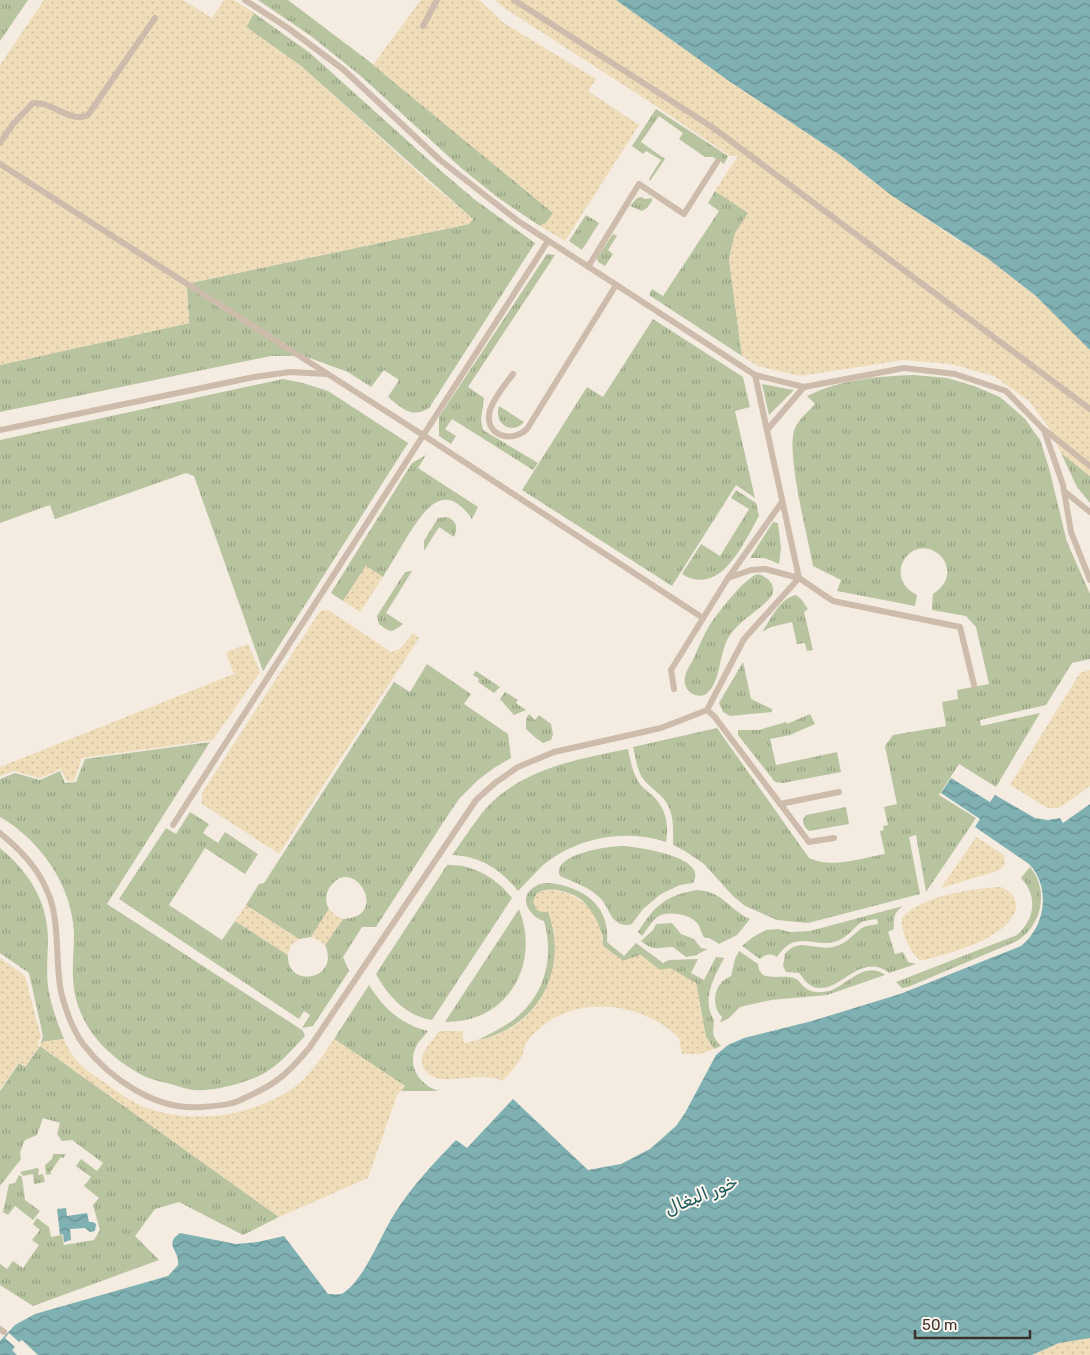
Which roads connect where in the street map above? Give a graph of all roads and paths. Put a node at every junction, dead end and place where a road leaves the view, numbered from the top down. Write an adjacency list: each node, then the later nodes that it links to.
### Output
1 (246, 0): 9 (lane)
2 (436, 0): 5 (lane)
3 (514, 0): 16 (lane)
4 (154, 18): 6 (lane)
5 (424, 26)
6 (0, 143)
7 (717, 162): 10 (lane)
8 (0, 164): 12 (lane)
9 (548, 241): 10 (lane); 20 (lane)
10 (588, 266): 11 (lane)
11 (616, 285): 13 (lane); 14 (lane)
12 (328, 374): 17 (lane); 20 (lane)
13 (513, 374)
14 (755, 375): 15 (lane); 18 (lane)
15 (804, 387): 18 (lane); 19 (lane)
16 (1090, 409)
17 (0, 430)
18 (767, 430): 23 (lane)
19 (1044, 430): 21 (lane); 22 (lane)
20 (423, 435): 28 (lane); 34 (lane)
21 (1090, 466)
22 (1064, 491): 24 (lane); 27 (lane)
23 (782, 502): 25 (lane); 26 (lane)
24 (1090, 512)
25 (728, 578): 26 (lane); 28 (lane)
26 (799, 578): 29 (lane); 31 (lane)
27 (1090, 580)
28 (703, 618): 30 (lane)
29 (974, 685)
30 (674, 688)
31 (706, 710): 33 (lane); 35 (lane)
32 (839, 792): 33 (lane)
33 (780, 804): 36 (lane)
34 (173, 825)
35 (0, 833)
36 (834, 838)

